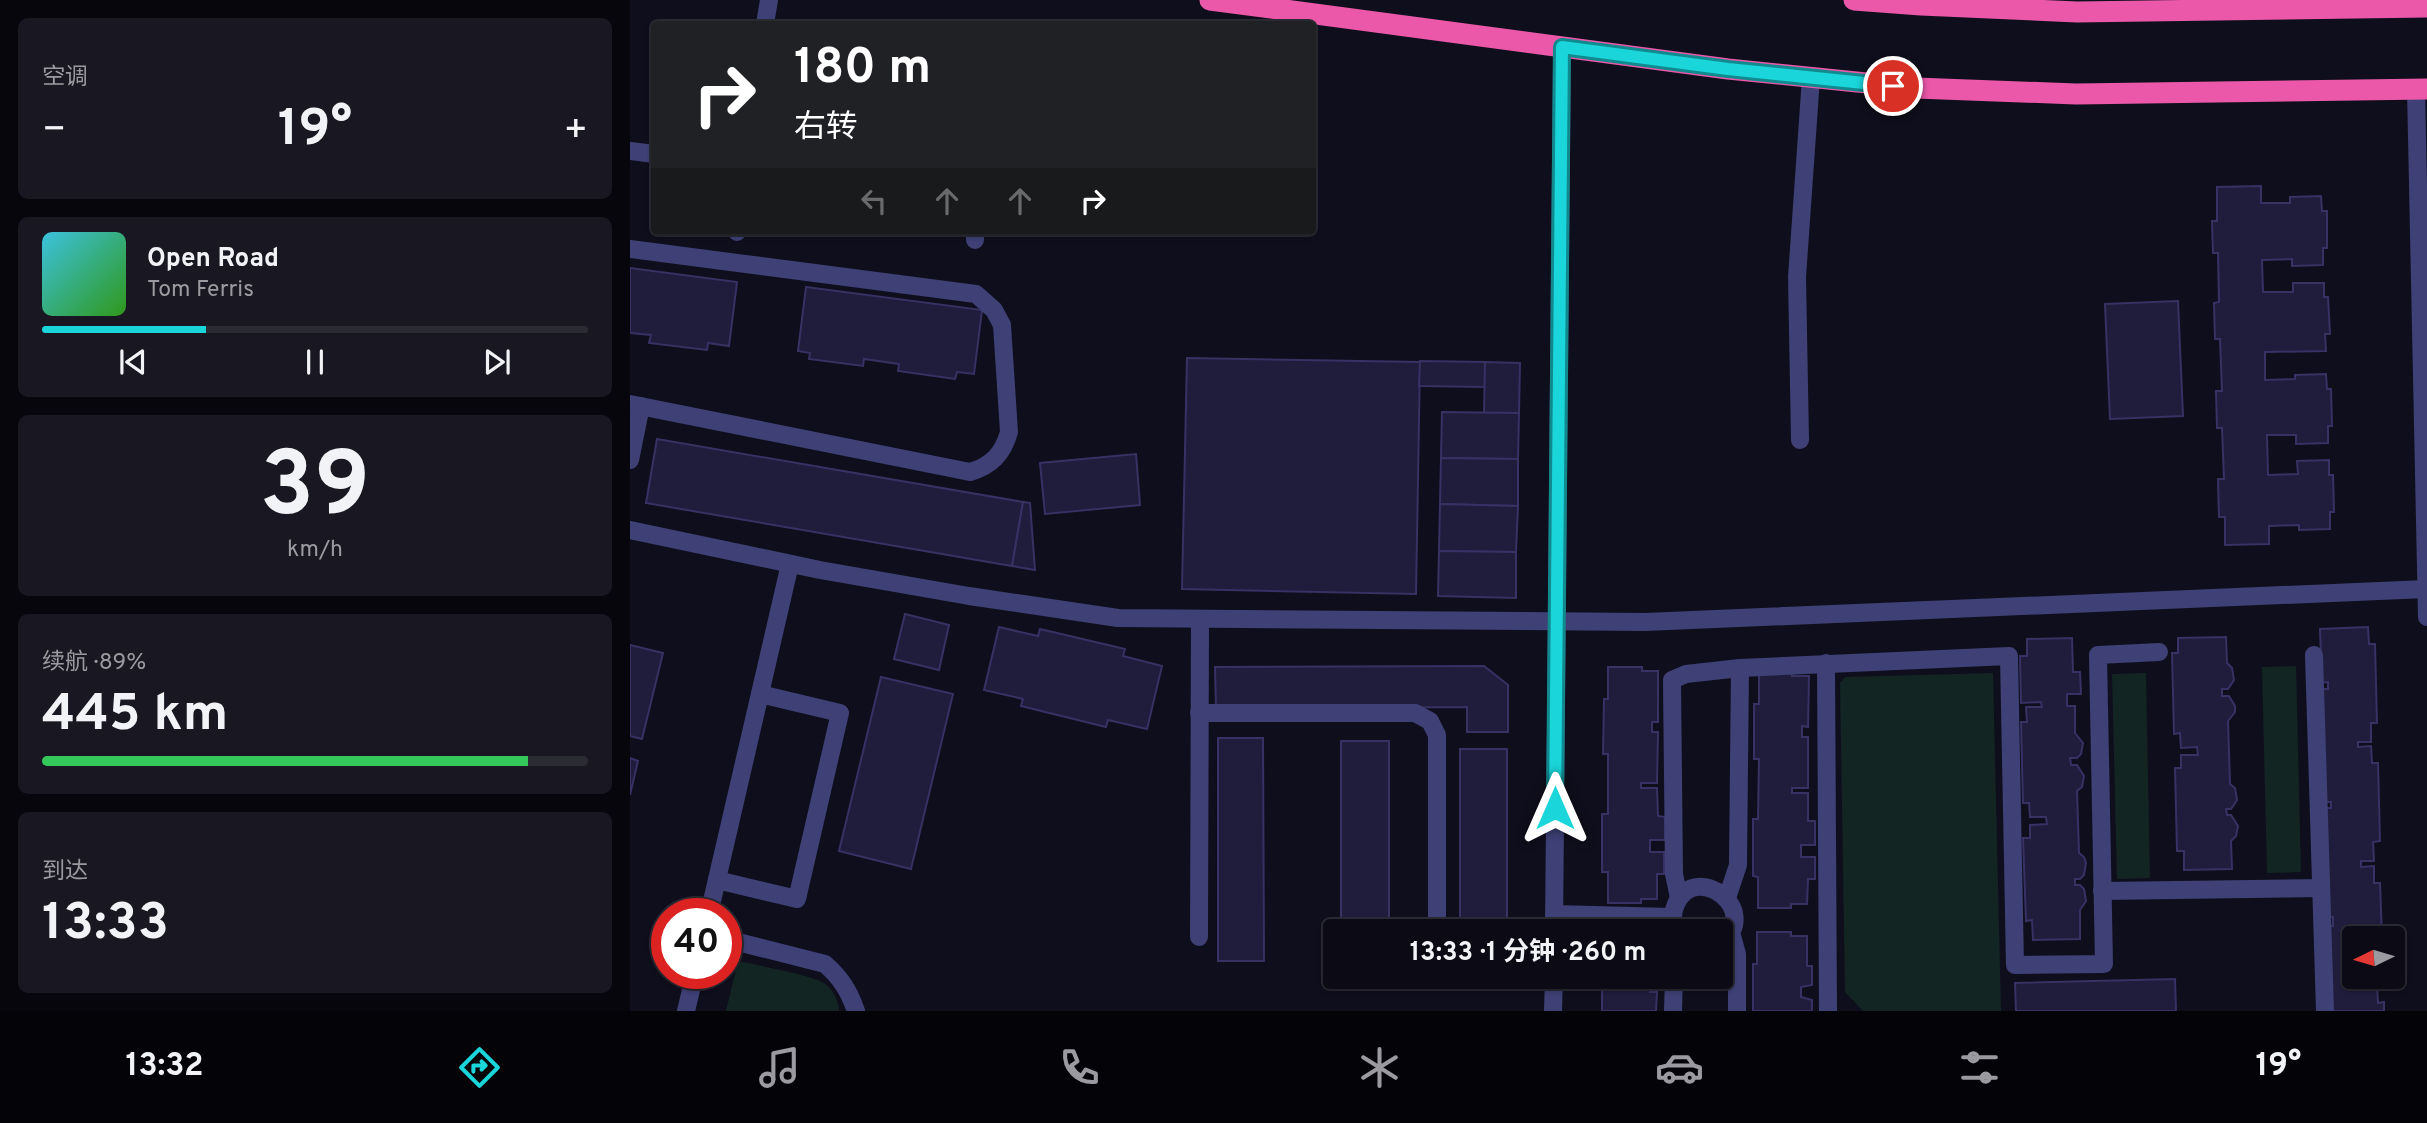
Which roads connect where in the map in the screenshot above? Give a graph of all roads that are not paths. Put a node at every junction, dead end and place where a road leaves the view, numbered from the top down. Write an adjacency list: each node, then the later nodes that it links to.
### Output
1 (769, 0): 5 (street)
2 (1210, 0): 6 (highway)
3 (1854, 0): 4 (highway)
4 (2427, 7)
5 (766, 21)
6 (1562, 47): 7 (highway); 20 (street)
7 (1811, 79): 8 (highway); 13 (street)
8 (2422, 89): 17 (street)
9 (630, 151): 10 (street)
10 (651, 154)
11 (630, 249): 12 (street)
12 (636, 405): 14 (street)
13 (1801, 440)
14 (630, 460)
15 (630, 530): 16 (street)
16 (790, 564): 19 (street); 25 (street)
17 (2426, 589): 18 (street); 20 (street)
18 (2427, 617)
19 (1200, 619): 20 (street); 26 (street)
20 (1557, 622): 34 (street)
21 (2159, 652): 29 (street)
22 (2314, 654): 28 (street)
23 (1826, 663): 24 (street); 29 (street); 48 (street)
24 (1740, 668): 31 (street); 32 (street)
25 (760, 694): 27 (street); 27 (street)
26 (1199, 713): 33 (street); 37 (street)
27 (717, 880): 30 (street)
28 (2321, 888): 29 (street); 49 (street)
29 (2102, 891)
30 (713, 898)
31 (1679, 898): 32 (street); 35 (street)
32 (1727, 898): 36 (street)
33 (1437, 919)
34 (1554, 919)
35 (1675, 919)
36 (1733, 922)
37 (1199, 937)
38 (742, 943): 44 (street)
39 (1733, 948): 47 (street)
40 (692, 989): 43 (street)
41 (1554, 989): 45 (street)
42 (1674, 989): 46 (street)
43 (687, 1011)
44 (856, 1011)
45 (1553, 1011)
46 (1673, 1011)
47 (1737, 1011)
48 (1828, 1011)
49 (2325, 1011)

